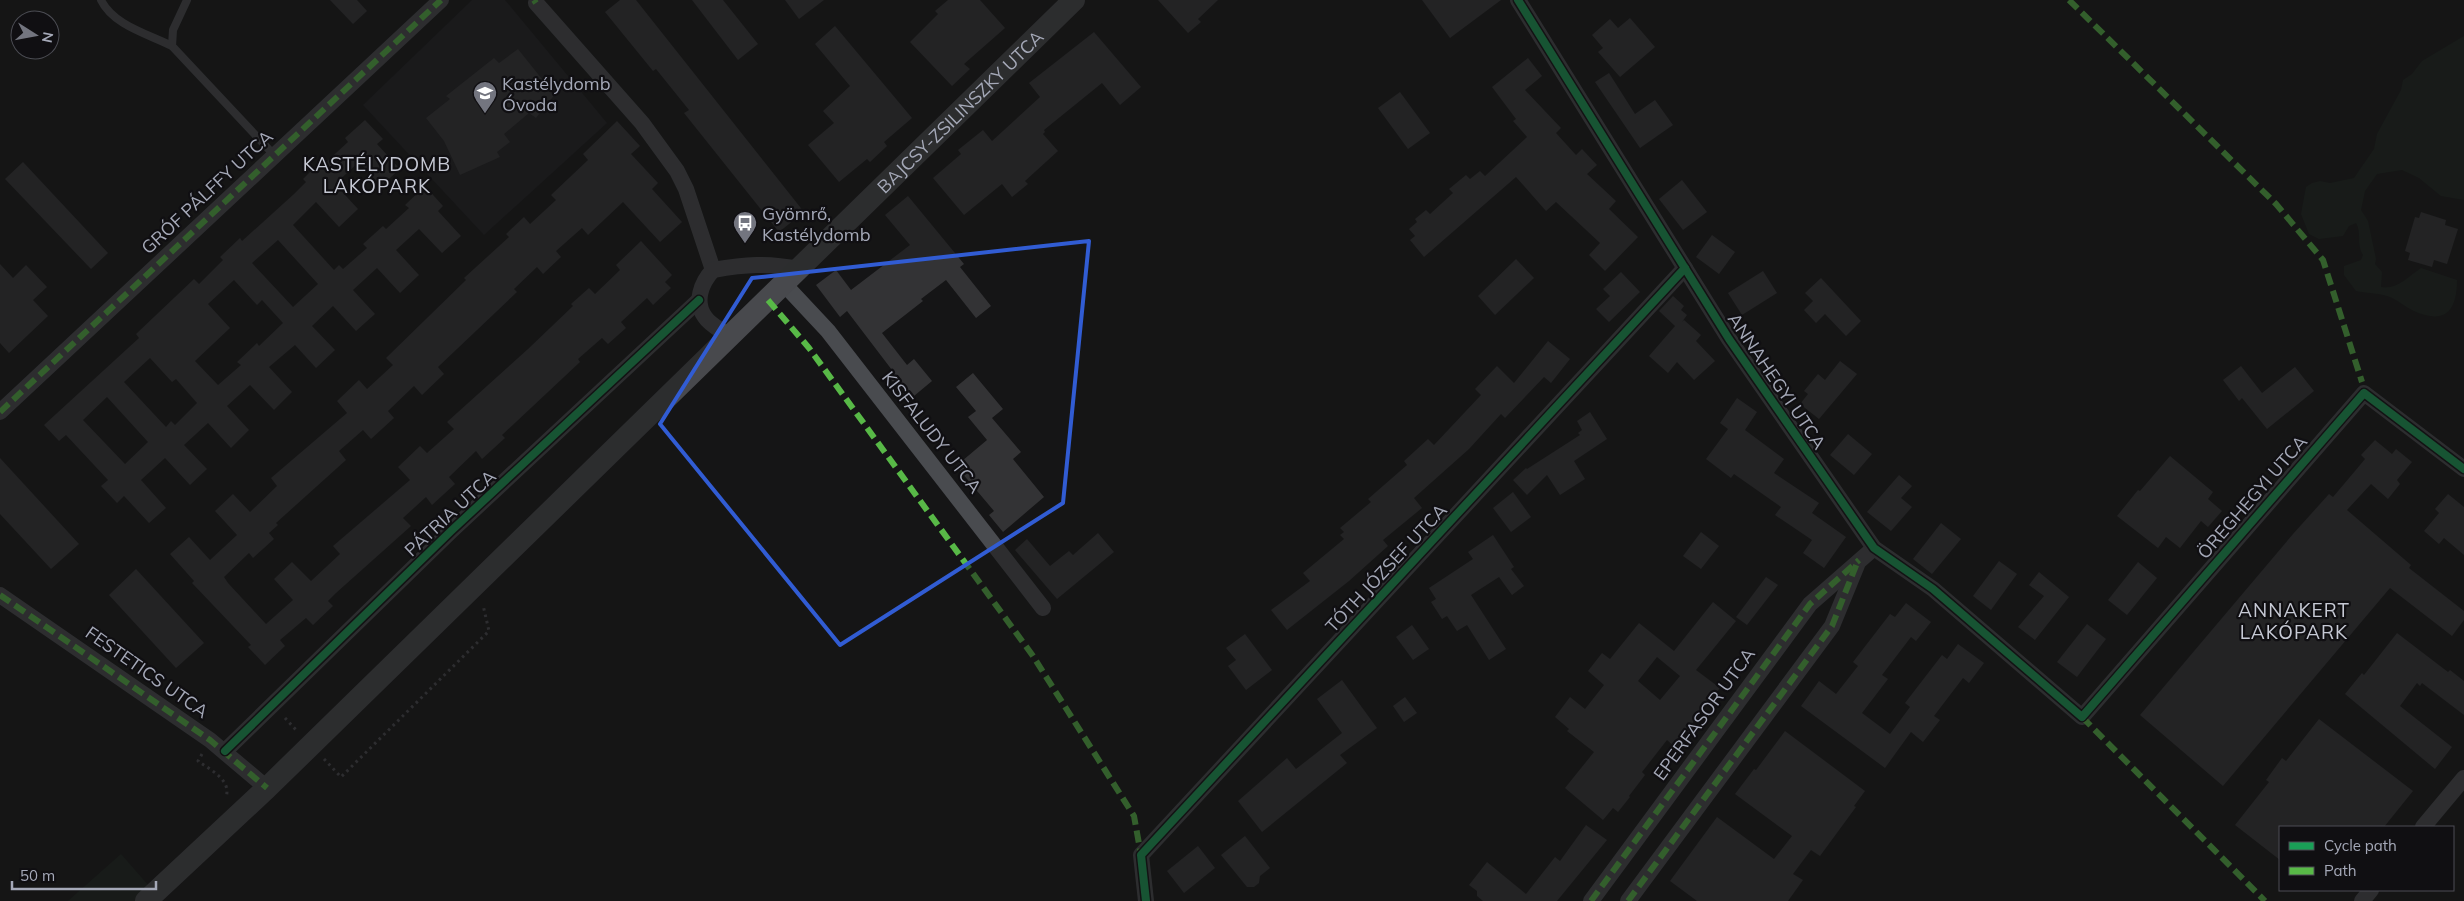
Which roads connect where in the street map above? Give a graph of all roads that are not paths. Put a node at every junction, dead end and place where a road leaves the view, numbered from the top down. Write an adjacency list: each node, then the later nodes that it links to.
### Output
1 (101, 0): 7 (lane)
2 (187, 0): 7 (lane)
3 (441, 0): 8 (street, GRÓF PÁLFFY UTCA)
4 (1074, 0): 10 (main road, BAJCSY-ZSILINSZKY UTCA)
5 (1518, 0): 9 (street, ANNAHEGYI UTCA)
6 (536, 4): 11 (street)
7 (172, 46): 8 (lane)
8 (275, 156): 15 (street, GRÓF PÁLFFY UTCA)
9 (1685, 268): 17 (street, ANNAHEGYI UTCA); 28 (street, TÓTH JÓZSEF UTCA)
10 (800, 269): 11 (street); 12 (main road, BAJCSY-ZSILINSZKY UTCA)
11 (712, 270): 13 (street)
12 (784, 284): 14 (main road, BAJCSY-ZSILINSZKY UTCA); 20 (street, KISFALUDY UTCA)
13 (699, 300): 14 (street); 22 (street, PÁTRIA UTCA)
14 (724, 343): 24 (main road, BAJCSY-ZSILINSZKY UTCA)
15 (0, 412)
16 (2464, 469): 21 (street, ÖREGHEGYI UTCA)
17 (1874, 548): 18 (street, EPERFASOR UTCA); 21 (street, ANNAHEGYI UTCA)
18 (1859, 560): 29 (street, EPERFASOR UTCA); 30 (street, EPERFASOR UTCA)
19 (0, 595): 22 (street, FESTETICS UTCA)
20 (1043, 608)
21 (2082, 717)
22 (225, 751): 24 (street, FESTETICS UTCA)
23 (2464, 778): 25 (street)
24 (267, 788): 27 (main road, BAJCSY-ZSILINSZKY UTCA)
25 (2424, 826)
26 (2370, 891): 31 (street)
27 (146, 901)
28 (1146, 901)
29 (1591, 901)
30 (1628, 901)
31 (2362, 901)

